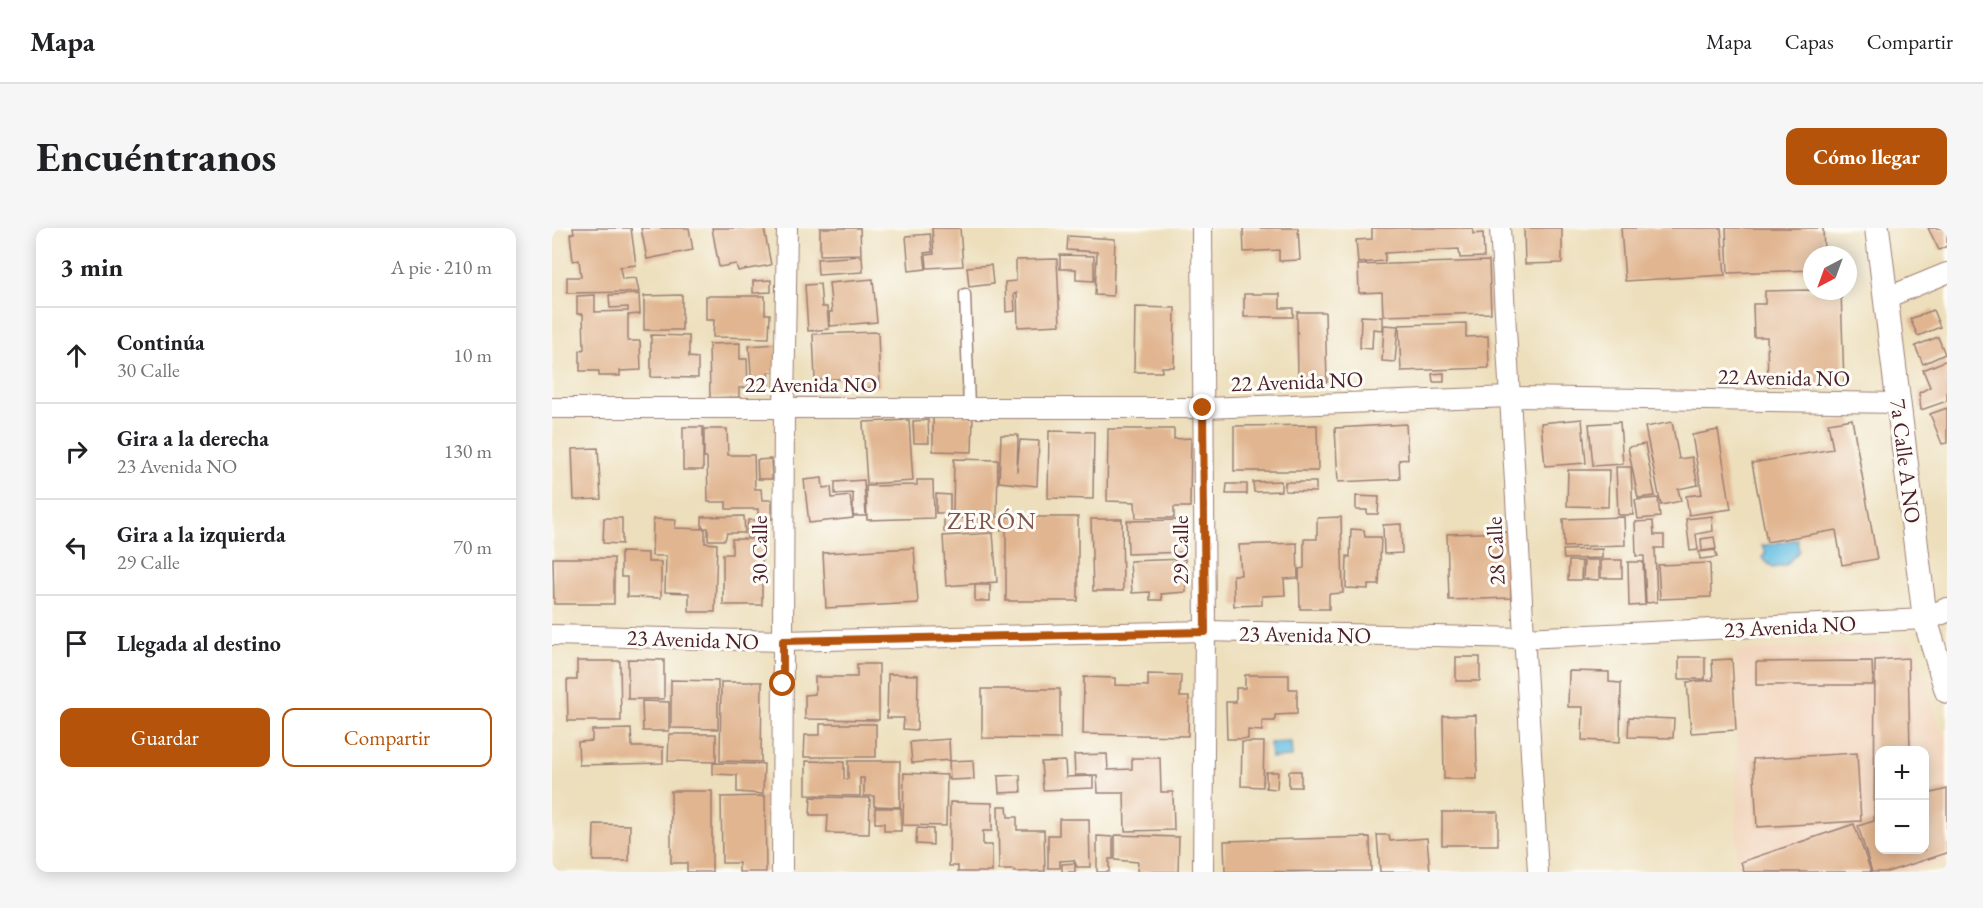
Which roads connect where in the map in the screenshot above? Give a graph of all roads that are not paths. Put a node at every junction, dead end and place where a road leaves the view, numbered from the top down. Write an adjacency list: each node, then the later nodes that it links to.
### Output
1 (787, 228): 11 (street, 30 Calle)
2 (1202, 228): 13 (street, 29 Calle)
3 (1500, 228): 8 (street, 28 Calle)
4 (1877, 228): 7 (street, 7a Calle A NO)
5 (1947, 273): 7 (street)
6 (965, 294): 12 (lane)
7 (1886, 298): 9 (street, 7a Calle A NO)
8 (1511, 397): 9 (street, 22 Avenida NO); 13 (street, 22 Avenida NO); 17 (street, 28 Calle)
9 (1899, 403): 14 (street, 7a Calle A NO)
10 (552, 408): 11 (street, 22 Avenida NO)
11 (784, 408): 12 (street, 22 Avenida NO); 18 (street, 30 Calle)
12 (969, 408): 13 (street, 22 Avenida NO)
13 (1203, 408): 15 (street, 29 Calle)
14 (1936, 615): 17 (street, 23 Avenida NO); 19 (street, 7a Calle A NO)
15 (1205, 632): 17 (street, 23 Avenida NO); 18 (street, 23 Avenida NO); 21 (street, 29 Calle)
16 (552, 635): 18 (street, 23 Avenida NO)
17 (1524, 638): 22 (street, 28 Calle)
18 (783, 641): 20 (street, 30 Calle)
19 (1947, 691)
20 (782, 872)
21 (1203, 872)
22 (1538, 872)

